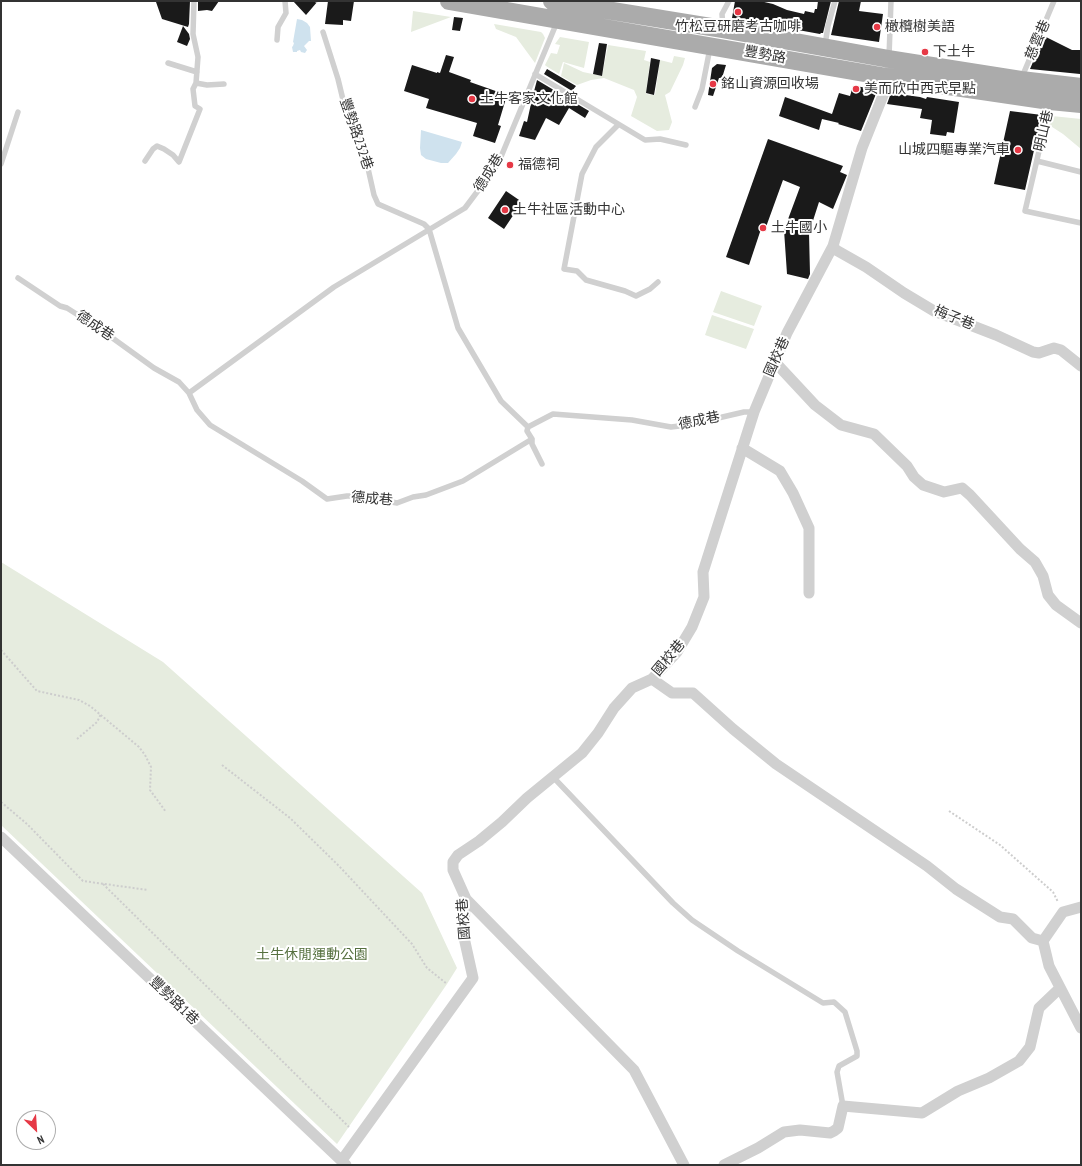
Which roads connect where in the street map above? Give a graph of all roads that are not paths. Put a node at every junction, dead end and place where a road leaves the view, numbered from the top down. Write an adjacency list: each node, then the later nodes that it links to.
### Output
1 (194, 1): 17 (lane)
2 (285, 1): 12 (lane)
3 (449, 1): 9 (main road, 豐勢路)
4 (729, 1): 10 (lane)
5 (835, 1): 14 (lane)
6 (891, 1): 16 (lane)
7 (1054, 1): 19 (lane, 慈雲巷)
8 (588, 4): 9 (main road, 豐勢路); 10 (main road, 豐勢路)
9 (558, 9): 13 (main road, 豐勢路); 18 (lane, 德成巷)
10 (723, 29): 14 (main road, 豐勢路)
11 (323, 32): 34 (lane, 豐勢路232巷)
12 (277, 40)
13 (710, 45): 16 (main road, 豐勢路); 25 (lane)
14 (825, 48): 16 (main road, 豐勢路)
15 (168, 63): 17 (lane)
16 (888, 68): 19 (main road, 豐勢路); 23 (main road, 豐勢路); 35 (street, 國校巷)
17 (197, 72): 20 (lane)
18 (535, 74): 27 (lane); 34 (lane, 德成巷)
19 (1021, 80): 22 (main road, 豐勢路)
20 (196, 83): 21 (lane); 29 (lane)
21 (224, 84)
22 (1081, 87)
23 (1050, 101): 24 (main road, 豐勢路); 30 (lane, 明山巷)
24 (1081, 104)
25 (695, 108)
26 (18, 112): 31 (lane)
27 (618, 125): 28 (lane); 37 (lane)
28 (686, 145)
29 (145, 161)
30 (1037, 161): 32 (lane, 明山巷); 33 (lane, 明山巷)
31 (1, 164)
32 (1081, 172)
33 (1081, 223)
34 (429, 229): 40 (lane, 德成巷); 42 (lane)
35 (833, 246): 38 (street, 國校巷); 39 (street, 梅子巷)
36 (18, 278): 40 (lane, 德成巷)
37 (658, 282)
38 (774, 361): 41 (street, 國校巷); 47 (street)
39 (1081, 366)
40 (189, 393): 43 (lane, 德成巷)
41 (754, 412): 42 (lane, 德成巷); 44 (street, 國校巷)
42 (528, 427): 43 (lane)
43 (532, 439): 45 (lane)
44 (742, 448): 46 (street); 48 (street, 國校巷)
45 (542, 464)
46 (810, 593)
47 (1081, 623)
48 (652, 679): 49 (street, 國校巷); 53 (street)
49 (554, 778): 51 (street, 國校巷); 56 (lane)
50 (1, 837): 57 (street, 豐勢路1巷)
51 (466, 899): 57 (street, 國校巷); 58 (street)
52 (1081, 907): 53 (street)
53 (1043, 941): 54 (street)
54 (1060, 988): 55 (street); 56 (street)
55 (1081, 1028)
56 (843, 1106): 59 (street)
57 (344, 1163)
58 (684, 1165)
59 (724, 1165)

